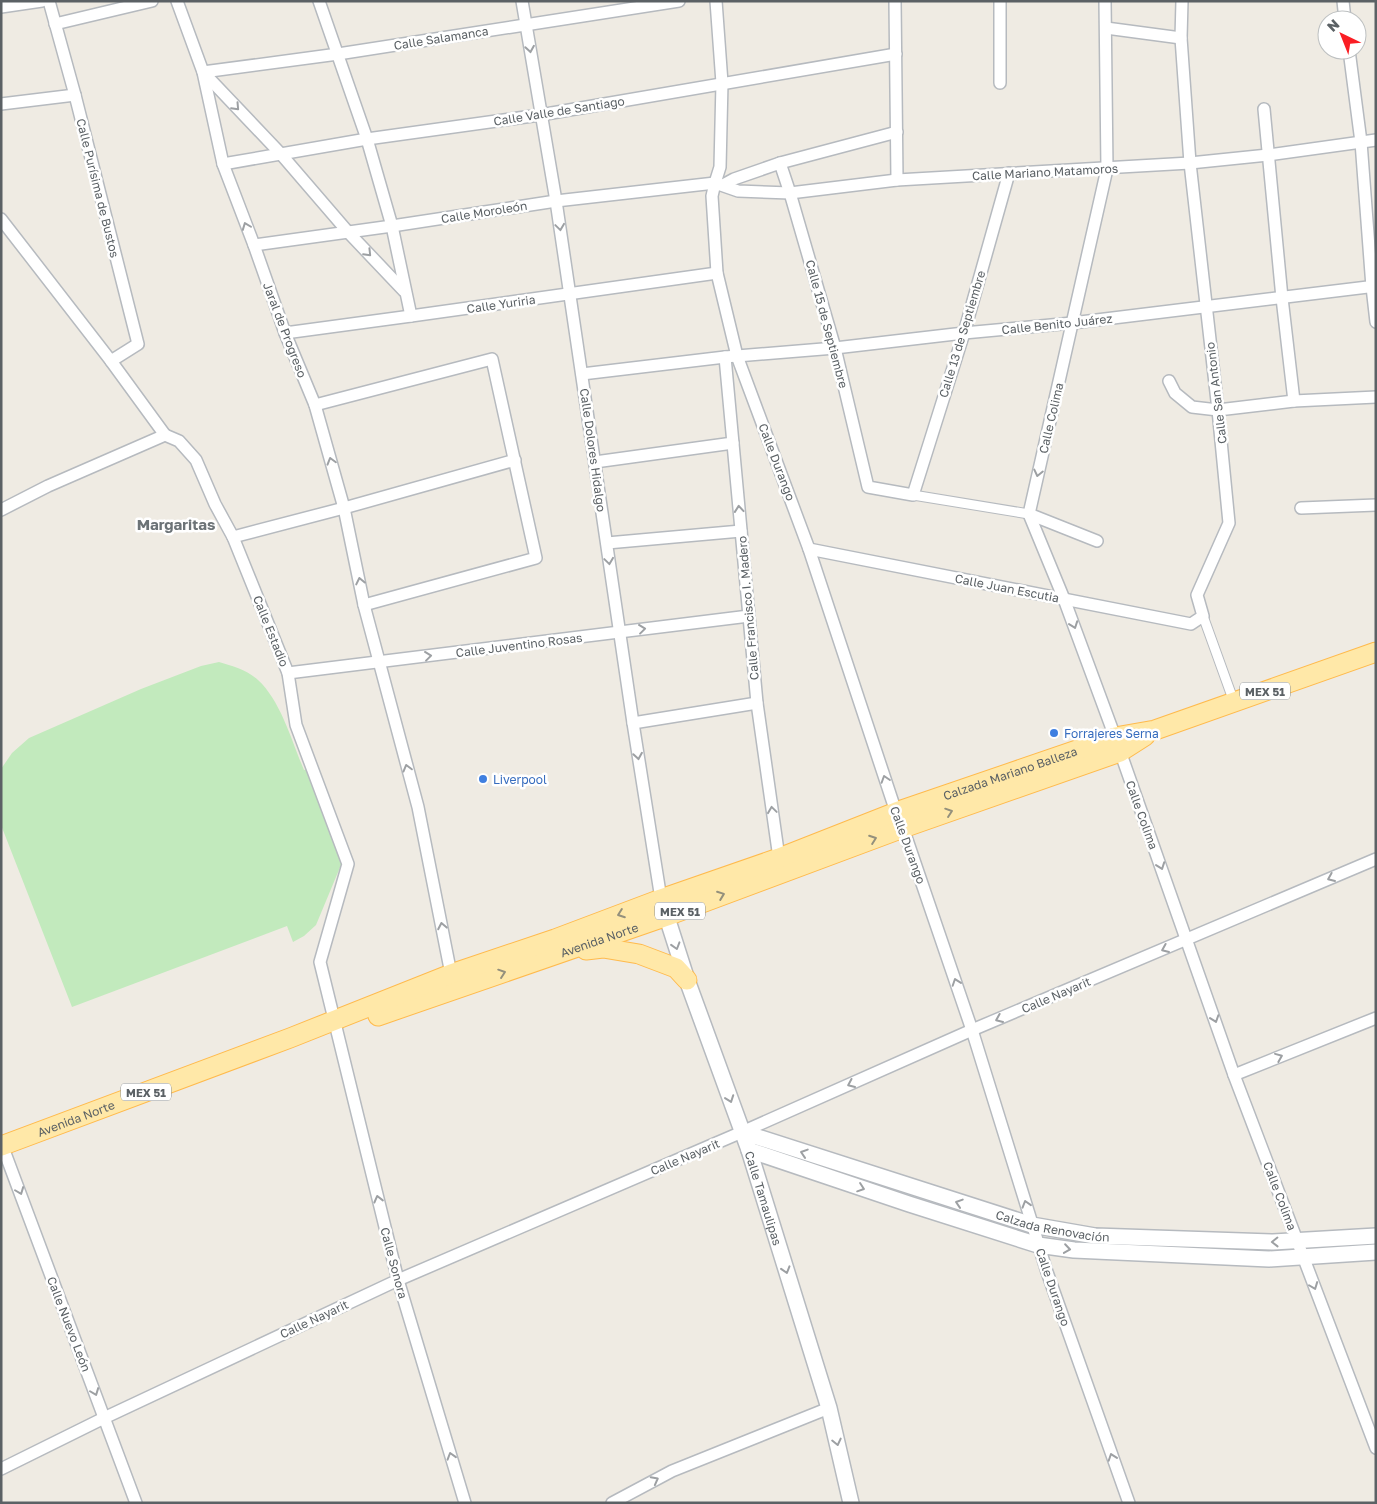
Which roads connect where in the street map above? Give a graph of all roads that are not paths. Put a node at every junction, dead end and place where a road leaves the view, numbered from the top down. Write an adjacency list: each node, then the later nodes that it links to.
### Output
1 (42, 1): 13 (street)
2 (49, 1): 14 (street, Calle Purísima de Bustos)
3 (152, 1): 14 (street)
4 (177, 1): 21 (street, Jaral de Progreso)
5 (320, 1): 18 (street)
6 (522, 1): 15 (street, Calle Dolores Hidalgo)
7 (680, 1): 15 (street, Calle Salamanca)
8 (716, 1): 22 (street, Calle Durango)
9 (895, 1): 19 (street)
10 (1000, 1): 23 (street)
11 (1105, 1): 16 (street, Calle Colima)
12 (1182, 1): 17 (street, Calle San Antonio)
13 (1, 7)
14 (54, 24): 24 (street, Calle Purísima de Bustos)
15 (526, 25): 18 (street, Calle Salamanca); 27 (street, Calle Dolores Hidalgo, one-way to 27)
16 (1106, 28): 17 (street); 37 (street, Calle Colima)
17 (1181, 38): 35 (street, Calle San Antonio)
18 (338, 54): 21 (street, Calle Salamanca); 29 (street)
19 (896, 54): 22 (street, Calle Valle de Santiago); 28 (street)
20 (1350, 60): 31 (street)
21 (203, 72): 32 (street, one-way to 32); 36 (street, Jaral de Progreso)
22 (722, 83): 27 (street, Calle Valle de Santiago); 40 (street, Calle Durango)
23 (1000, 83)
24 (75, 95): 25 (street); 61 (street, Calle Purísima de Bustos)
25 (1, 104)
26 (1264, 109): 33 (street)
27 (540, 115): 29 (street, Calle Valle de Santiago); 42 (street, Calle Dolores Hidalgo)
28 (896, 132): 34 (street); 39 (street)
29 (367, 139): 32 (street, Calle Valle de Santiago); 44 (street)
30 (1376, 140): 31 (street, Calle Mariano Matamoros)
31 (1361, 142): 33 (street, Calle Mariano Matamoros); 48 (street)
32 (280, 154): 36 (street, Calle Valle de Santiago); 45 (street)
33 (1268, 155): 35 (street, Calle Mariano Matamoros); 51 (street)
34 (780, 163): 40 (street); 41 (street, Calle 15 de Septiembre)
35 (1190, 163): 37 (street, Calle Mariano Matamoros); 52 (street, Calle San Antonio)
36 (223, 164): 46 (street, Jaral de Progreso, one-way to 36)
37 (1107, 169): 38 (street, Calle Mariano Matamoros); 55 (street, Calle Colima)
38 (1009, 173): 39 (street, Calle Mariano Matamoros); 57 (street, Calle 13 de Septiembre)
39 (897, 180): 41 (street, Calle Mariano Matamoros)
40 (719, 184): 41 (street, Calle Mariano Matamoros); 42 (street, Calle Moroleón); 47 (street, Calle Durango)
41 (790, 193): 58 (street, Calle 15 de Septiembre)
42 (556, 201): 44 (street, Calle Moroleón); 50 (street, Calle Dolores Hidalgo, one-way to 50)
43 (1, 219): 61 (street)
44 (392, 226): 45 (street, Calle Moroleón); 49 (street)
45 (348, 232): 46 (street, Calle Moroleón); 49 (street, one-way to 49)
46 (254, 245): 56 (street, Jaral de Progreso)
47 (717, 273): 50 (street, Calle Yuriria); 59 (street, Calle Durango)
48 (1374, 287): 51 (street, Calle Benito Juárez); 54 (street)
49 (405, 291): 53 (street)
50 (570, 294): 53 (street, Calle Yuriria); 62 (street, Calle Dolores Hidalgo)
51 (1282, 298): 52 (street, Calle Benito Juárez); 65 (street)
52 (1205, 306): 55 (street, Calle Benito Juárez); 67 (street, Calle San Antonio)
53 (411, 316): 56 (street, Calle Yuriria)
54 (1376, 322)
55 (1072, 323): 57 (street, Calle Benito Juárez); 77 (street, Calle Colima, one-way to 77)
56 (285, 333): 66 (street, Jaral de Progreso)
57 (964, 333): 58 (street, Calle Benito Juárez); 72 (street, Calle 13 de Septiembre)
58 (835, 348): 59 (street, Calle Benito Juárez); 72 (street, Calle 15 de Septiembre)
59 (737, 356): 60 (street, Calle Benito Juárez); 82 (street, Calle Durango)
60 (725, 357): 62 (street, Calle Benito Juárez); 69 (street, Calle Francisco I. Madero)
61 (111, 362): 68 (street)
62 (582, 374): 71 (street, Calle Dolores Hidalgo)
63 (1169, 381): 67 (street)
64 (1376, 397): 65 (street)
65 (1294, 401): 67 (street)
66 (315, 405): 70 (street); 74 (street, Jaral de Progreso, one-way to 66)
67 (1218, 410): 86 (street, Calle San Antonio)
68 (165, 435): 76 (street); 79 (street, Calle Estadio)
69 (733, 443): 71 (street); 78 (street, Calle Francisco I. Madero, one-way to 69)
70 (514, 460): 74 (street); 84 (street)
71 (595, 462): 81 (street, Calle Dolores Hidalgo)
72 (913, 494): 77 (street)
73 (1376, 504): 75 (street)
74 (344, 508): 79 (street); 84 (street, Jaral de Progreso, one-way to 74)
75 (1301, 508)
76 (1, 510)
77 (1029, 514): 80 (street); 83 (street, Calle Colima)
78 (741, 531): 81 (street); 85 (street, Calle Francisco I. Madero)
79 (233, 537): 90 (street, Calle Estadio)
80 (1097, 541)
81 (607, 542): 87 (street, Calle Dolores Hidalgo, one-way to 87)
82 (809, 549): 83 (street, Calle Juan Escutia); 95 (street, Calle Durango, one-way to 82)
83 (1064, 599): 86 (street, Calle Juan Escutia); 94 (street, Calle Colima, one-way to 94)
84 (364, 605): 89 (street, Jaral de Progreso)
85 (749, 616): 87 (street, Calle Juventino Rosas, one-way to 85); 92 (street, Calle Francisco I. Madero)
86 (1203, 616): 91 (street)
87 (620, 632): 89 (street, Calle Juventino Rosas, one-way to 87); 93 (street, Calle Dolores Hidalgo)
88 (1376, 652): 91 (main road, Calzada Mariano Balleza / MEX 51)
89 (380, 662): 90 (street, Calle Juventino Rosas); 101 (street, Jaral de Progreso, one-way to 89)
90 (288, 673): 105 (street, Calle Estadio)
91 (1234, 702): 94 (main road, Calzada Mariano Balleza / MEX 51)
92 (757, 703): 93 (street); 96 (street, Calle Francisco I. Madero, one-way to 92)
93 (633, 723): 98 (street, Calle Dolores Hidalgo, one-way to 98)
94 (1118, 745): 95 (main road, Calzada Mariano Balleza / MEX 51); 99 (street, Calle Colima, one-way to 99)
95 (900, 820): 96 (main road, Avenida Norte / MEX 51); 98 (main road, Avenida Norte / MEX 51, one-way to 95); 106 (street, Calle Durango, one-way to 95)
96 (779, 858): 98 (main road, Avenida Norte / MEX 51)
97 (1376, 859): 99 (street, Calle Nayarit, one-way to 99)
98 (664, 907): 100 (main road, Avenida Norte / MEX 51); 101 (main road, Avenida Norte / MEX 51, one-way to 101); 102 (street, Calle Tamaulipas, one-way to 102)
99 (1187, 940): 106 (street, Calle Nayarit, one-way to 106); 107 (street, Calle Colima, one-way to 107)
100 (562, 952): 102 (main road); 103 (main road, Avenida Norte / MEX 51, one-way to 100)
101 (452, 974): 103 (main road); 105 (main road, Avenida Norte / MEX 51)
102 (687, 980): 108 (street, Calle Tamaulipas, one-way to 108)
103 (373, 1018): 105 (main road, Avenida Norte / MEX 51)
104 (1376, 1018): 107 (street, one-way to 104)
105 (335, 1025): 109 (main road, Avenida Norte / MEX 51); 117 (street, Calle Sonora, one-way to 105)
106 (972, 1030): 108 (street, Calle Nayarit, one-way to 108); 111 (street, Calle Durango, one-way to 106)
107 (1234, 1075): 113 (street, Calle Colima)
108 (742, 1132): 110 (street, Calle Tamaulipas); 111 (street, Calzada Renovación, one-way to 108); 117 (street, Calle Nayarit)
109 (2, 1145): 119 (street, Calle Nuevo León, one-way to 119)
110 (749, 1150): 114 (street, Calzada Renovación, one-way to 114); 118 (street, Calle Tamaulipas, one-way to 118)
111 (1032, 1225): 113 (street, Calzada Renovación, one-way to 111); 114 (street, Calle Durango)
112 (1376, 1236): 113 (street, Calzada Renovación)
113 (1297, 1241): 116 (street, Calle Colima)
114 (1038, 1245): 116 (street, Calzada Renovación, one-way to 116); 126 (street, Calle Durango, one-way to 114)
115 (1376, 1252): 116 (street, Calzada Renovación)
116 (1303, 1257): 120 (street, Calle Colima, one-way to 120)
117 (398, 1280): 119 (street, Calle Nayarit); 123 (street, Calle Sonora, one-way to 117)
118 (829, 1408): 124 (street, one-way to 118); 125 (street, Calle Tamaulipas, one-way to 125)
119 (104, 1418): 121 (street, Calle Nayarit); 122 (street, Calle Nuevo León)
120 (1376, 1448)
121 (1, 1468)
122 (136, 1503)
123 (465, 1503)
124 (612, 1503)
125 (851, 1503)
126 (1129, 1503)

